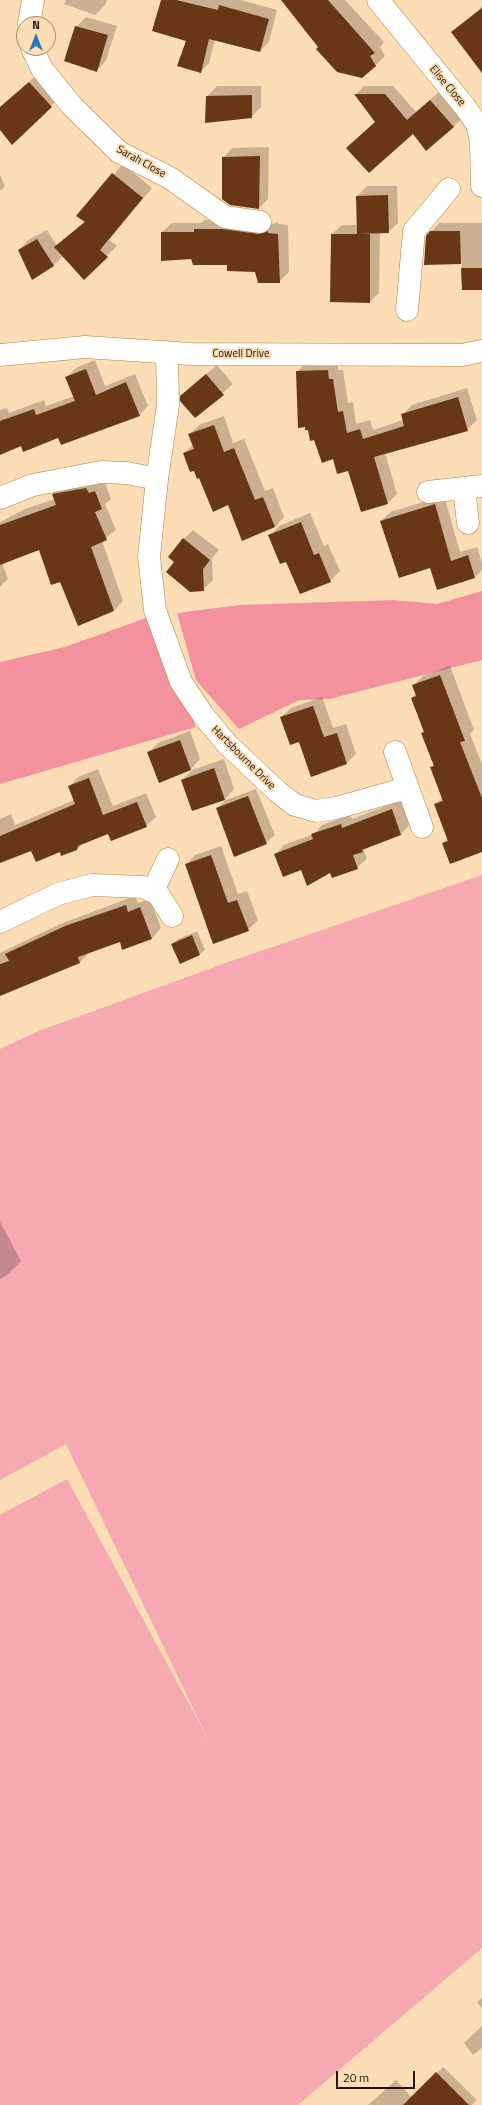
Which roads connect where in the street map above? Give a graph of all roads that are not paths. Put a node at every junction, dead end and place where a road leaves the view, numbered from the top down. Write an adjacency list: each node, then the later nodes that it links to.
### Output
1 (33, 0): 3 (street)
2 (378, 0): 5 (street, Elise Close)
3 (30, 16)
4 (36, 56): 6 (street, Sarah Close)
5 (482, 186): 7 (street, Elise Close)
6 (260, 222)
7 (407, 310)
8 (482, 350): 9 (street, Cowell Drive)
9 (167, 352): 10 (street, Cowell Drive); 11 (street, Hartsbourne Drive)
10 (0, 355)
11 (157, 479): 14 (street); 17 (street, Hartsbourne Drive)
12 (473, 487): 13 (street); 15 (street)
13 (428, 492)
14 (0, 498)
15 (468, 523)
16 (395, 752): 17 (street)
17 (408, 788): 18 (street)
18 (422, 827)
19 (168, 859): 20 (street)
20 (153, 891): 21 (street); 22 (street)
21 (172, 916)
22 (0, 922)

